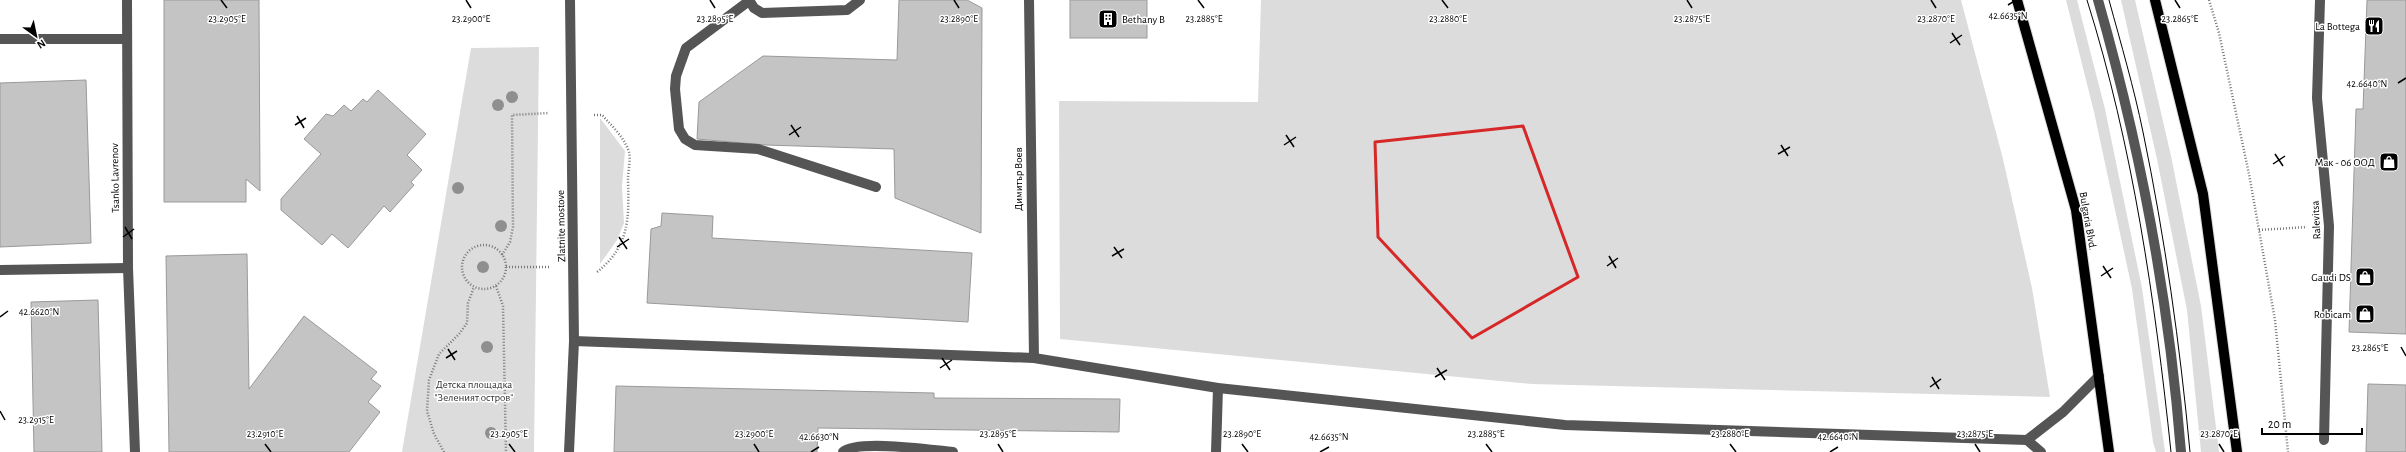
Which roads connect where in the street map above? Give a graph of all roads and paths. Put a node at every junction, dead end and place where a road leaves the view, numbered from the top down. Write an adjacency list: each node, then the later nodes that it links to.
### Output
1 (127, 0): 12 (street, Tsanko Lavrenov)
2 (570, 0): 13 (street, Zlatnite mostove)
3 (749, 0): 4 (street); 14 (street)
4 (860, 0)
5 (1029, 0): 26 (street, Димитър Воев)
6 (2017, 0): 27 (main road, Bulgaria Blvd.)
7 (2098, 0): 40 (street)
8 (2155, 0): 41 (main road)
9 (2209, 0): 16 (path)
10 (2320, 0): 15 (street, Ralevitsa)
11 (0, 39): 12 (street)
12 (126, 39): 19 (street, Tsanko Lavrenov)
13 (572, 113): 17 (path); 20 (street, Zlatnite mostove); 24 (path)
14 (876, 187)
15 (2329, 226): 16 (path); 30 (street, Ralevitsa)
16 (2259, 230): 42 (path)
17 (502, 255): 18 (path); 23 (path)
18 (506, 267): 20 (path); 22 (path)
19 (128, 268): 21 (street); 31 (street, Tsanko Lavrenov)
20 (574, 268): 24 (street, Zlatnite mostove)
21 (0, 270)
22 (496, 286): 23 (path); 33 (path)
23 (474, 287): 32 (path)
24 (574, 289): 25 (street, Zlatnite mostove)
25 (574, 341): 26 (street); 34 (street, Zlatnite mostove)
26 (1034, 358): 28 (street)
27 (2099, 376): 29 (street); 39 (main road, Bulgaria Blvd.)
28 (1218, 388): 29 (street); 37 (street)
29 (2027, 440): 38 (street)
30 (2324, 440)
31 (135, 452)
32 (444, 452)
33 (506, 452)
34 (569, 452)
35 (843, 452): 36 (street)
36 (953, 452)
37 (1216, 452)
38 (2041, 452)
39 (2109, 452)
40 (2181, 452)
41 (2237, 452)
42 (2288, 452)

